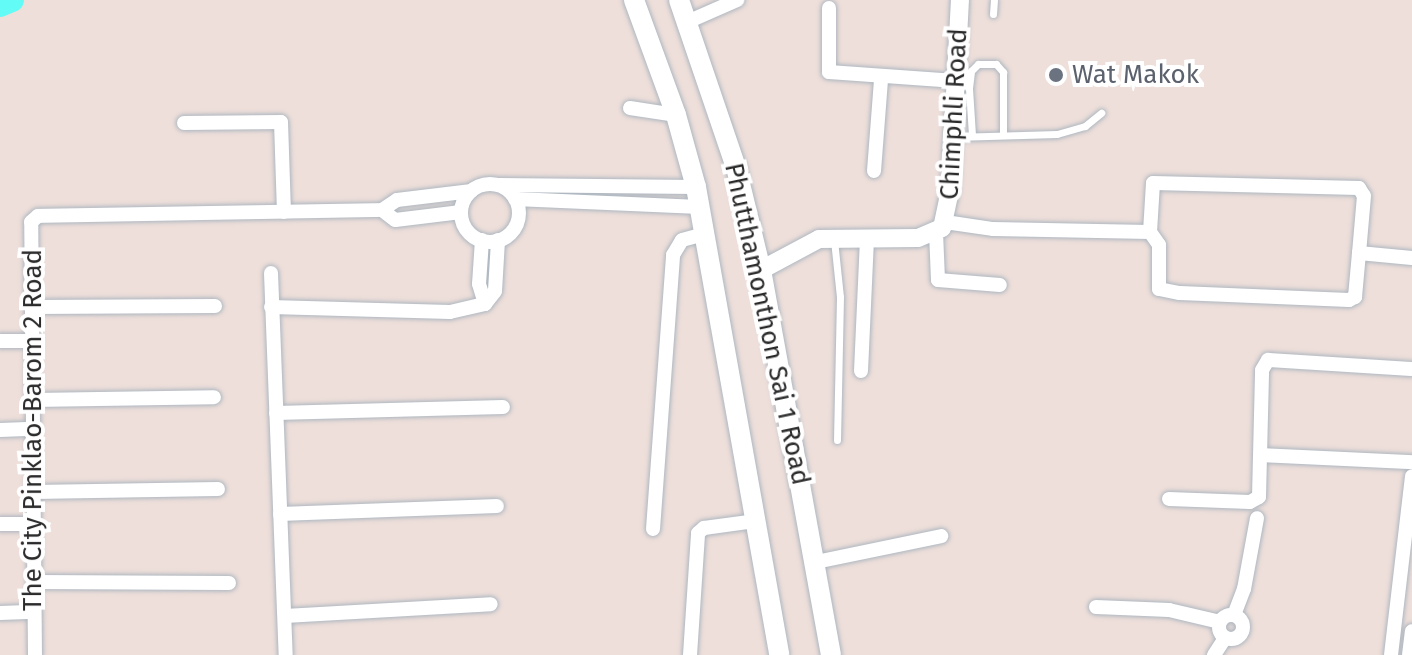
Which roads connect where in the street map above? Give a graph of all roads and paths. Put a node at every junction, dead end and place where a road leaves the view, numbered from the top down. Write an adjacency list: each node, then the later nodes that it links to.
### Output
1 (634, 0): 13 (main road, Phutthamonthon Sai 1 Road)
2 (679, 0): 8 (main road, Phutthamonthon Sai 1 Road)
3 (737, 0): 8 (street)
4 (960, 0): 10 (street, Chimphli Road)
5 (994, 0): 7 (lane)
6 (829, 8): 9 (street)
7 (993, 14)
8 (687, 22): 35 (main road, Phutthamonthon Sai 1 Road)
9 (881, 79): 10 (street); 18 (street)
10 (956, 81): 17 (street, Chimphli Road)
11 (630, 108): 13 (street)
12 (1101, 113): 15 (lane)
13 (676, 115): 21 (main road, Phutthamonthon Sai 1 Road)
14 (184, 123): 24 (street)
15 (1003, 133): 16 (lane); 16 (lane)
16 (972, 135): 17 (lane)
17 (952, 138): 26 (street, Chimphli Road)
18 (874, 171)
19 (499, 185): 20 (street); 21 (street); 22 (street)
20 (471, 191): 23 (street); 25 (street)
21 (698, 197): 22 (street); 28 (main road, Phutthamonthon Sai 1 Road)
22 (515, 199): 32 (street)
23 (382, 210): 24 (street, The City Pinklao-Barom 2 Road); 25 (street)
24 (284, 212): 40 (street, The City Pinklao-Barom 2 Road)
25 (461, 212): 31 (street)
26 (941, 227): 27 (street); 30 (street, Chimphli Road); 37 (street)
27 (1150, 232): 33 (street); 33 (street)
28 (705, 234): 62 (main road, Phutthamonthon Sai 1 Road); 65 (street)
29 (834, 237): 30 (street, Chimphli Road); 35 (street, Chimphli Road); 52 (lane)
30 (867, 237): 45 (street)
31 (482, 240): 32 (street); 38 (street)
32 (498, 240): 38 (street)
33 (1359, 253): 34 (street)
34 (1412, 258)
35 (761, 270): 67 (main road, Phutthamonthon Sai 1 Road)
36 (271, 273): 41 (street)
37 (1000, 285)
38 (485, 304): 41 (street)
39 (215, 306): 40 (street)
40 (32, 307): 43 (street, The City Pinklao-Barom 2 Road)
41 (271, 307): 49 (street)
42 (0, 341): 43 (street)
43 (32, 341): 47 (street, The City Pinklao-Barom 2 Road)
44 (1412, 369): 53 (street)
45 (861, 371)
46 (214, 397): 47 (street)
47 (33, 400): 50 (street, The City Pinklao-Barom 2 Road)
48 (503, 407): 49 (street)
49 (276, 413): 60 (street)
50 (33, 429): 51 (street); 57 (street, The City Pinklao-Barom 2 Road)
51 (0, 430)
52 (837, 440)
53 (1261, 455): 54 (street); 58 (street)
54 (1412, 462)
55 (1412, 476): 84 (street)
56 (218, 489): 57 (street)
57 (33, 492): 64 (street, The City Pinklao-Barom 2 Road)
58 (1169, 499)
59 (497, 506): 60 (street)
60 (280, 514): 74 (street)
61 (1257, 518): 75 (street)
62 (755, 521): 80 (street); 81 (main road, Phutthamonthon Sai 1 Road)
63 (0, 524): 64 (street)
64 (33, 524): 68 (street, The City Pinklao-Barom 2 Road)
65 (653, 529)
66 (941, 536): 67 (street)
67 (816, 562): 82 (main road, Phutthamonthon Sai 1 Road)
68 (34, 582): 69 (street); 72 (street, The City Pinklao-Barom 2 Road)
69 (229, 583)
70 (491, 604): 74 (street)
71 (1096, 607): 75 (street)
72 (34, 612): 73 (street); 78 (street, The City Pinklao-Barom 2 Road)
73 (0, 613)
74 (285, 616): 79 (street)
75 (1227, 619): 77 (street); 77 (street)
76 (1412, 631): 85 (street)
77 (1225, 638): 83 (street)
78 (35, 655)
79 (286, 655)
80 (690, 655)
81 (779, 655)
82 (831, 655)
83 (1214, 655)
84 (1391, 655)
85 (1409, 655)

